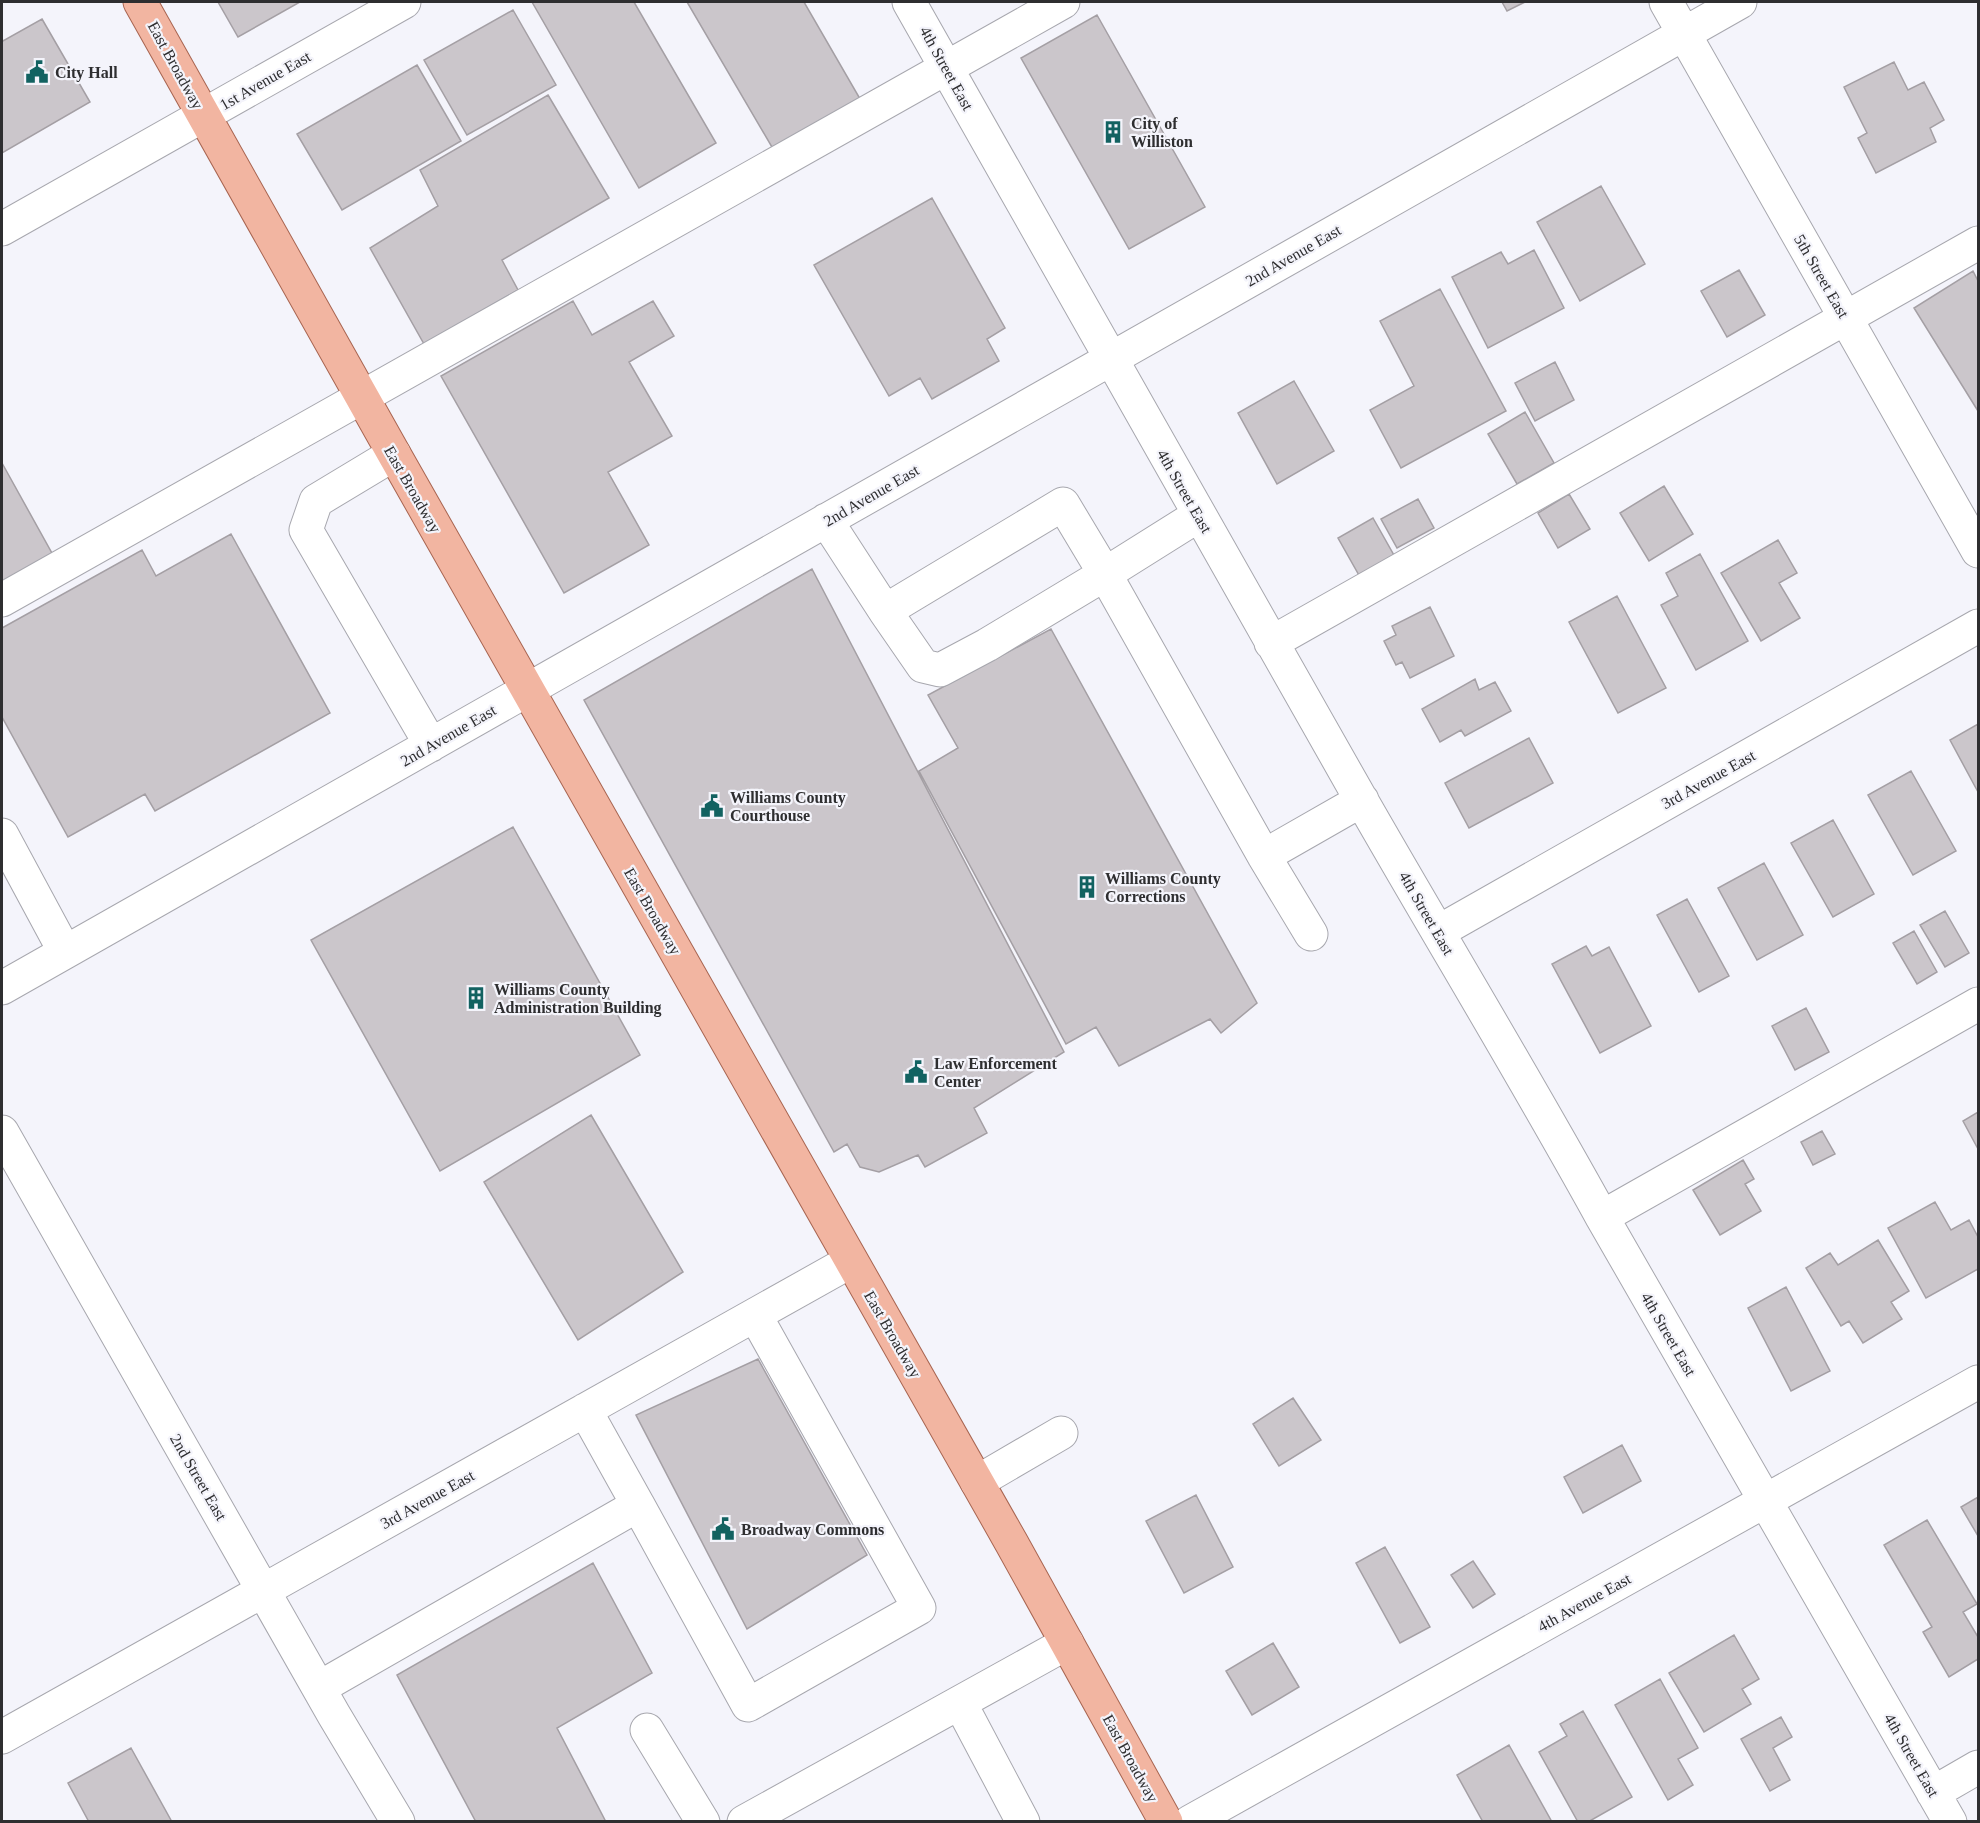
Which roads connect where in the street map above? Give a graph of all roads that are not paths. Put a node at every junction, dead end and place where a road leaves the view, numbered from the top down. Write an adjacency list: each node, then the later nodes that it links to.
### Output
1 (140, 2): 9 (main road, East Broadway)
2 (404, 2): 9 (street, 1st Avenue East)
3 (909, 2): 8 (street, 4th Street East)
4 (1063, 2): 8 (street)
5 (1666, 2): 7 (street, 5th Street East)
6 (1740, 2): 7 (street, 2nd Avenue East)
7 (1684, 33): 12 (street, 5th Street East); 13 (street, 2nd Avenue East)
8 (946, 68): 13 (street, 4th Street East); 14 (street)
9 (204, 115): 10 (street, 1st Avenue East); 14 (main road, East Broadway)
10 (2, 229)
11 (1978, 243): 12 (street)
12 (1846, 318): 18 (street, 5th Street East); 23 (street)
13 (1111, 359): 16 (street, 4th Street East); 17 (street, 2nd Avenue East)
14 (362, 397): 15 (main road, East Broadway); 20 (street)
15 (394, 454): 24 (main road, East Broadway); 25 (street)
16 (1199, 515): 19 (street); 23 (street, 4th Street East)
17 (826, 520): 21 (street); 24 (street, 2nd Avenue East)
18 (1978, 551)
19 (1105, 574): 21 (street); 21 (street); 28 (street)
20 (2, 600)
21 (885, 611)
22 (1978, 626): 29 (street, 3rd Avenue East)
23 (1272, 643): 26 (street, 4th Street East)
24 (527, 690): 25 (street, 2nd Avenue East); 36 (main road, East Broadway)
25 (431, 745): 31 (street, 2nd Avenue East)
26 (1362, 800): 28 (street); 29 (street, 4th Street East)
27 (2, 835): 31 (street)
28 (1264, 856): 30 (street)
29 (1438, 932): 35 (street, 4th Street East)
30 (1311, 934)
31 (65, 952): 32 (street, 2nd Avenue East)
32 (2, 988)
33 (1978, 1004): 35 (street)
34 (2, 1132): 44 (street, 2nd Street East)
35 (1602, 1217): 42 (street, 4th Street East)
36 (851, 1261): 37 (street, 3rd Avenue East); 41 (main road, East Broadway)
37 (755, 1315): 39 (street, 3rd Avenue East); 43 (street)
38 (1978, 1382): 42 (street, 4th Avenue East)
39 (585, 1410): 43 (street); 44 (street, 3rd Avenue East)
40 (1061, 1433): 41 (street)
41 (977, 1482): 45 (main road, East Broadway)
42 (1765, 1501): 51 (street, 4th Street East); 57 (street, 4th Avenue East)
43 (638, 1505): 46 (street)
44 (263, 1591): 46 (street, 2nd Street East); 49 (street, 3rd Avenue East)
45 (1067, 1643): 47 (street); 56 (main road, East Broadway)
46 (319, 1689): 52 (street, 2nd Street East)
47 (960, 1703): 54 (street); 55 (street)
48 (647, 1730): 53 (street)
49 (2, 1737)
50 (1978, 1767): 51 (street)
51 (1933, 1793): 58 (street, 4th Street East)
52 (398, 1821)
53 (703, 1821)
54 (744, 1821)
55 (1023, 1821)
56 (1166, 1821)
57 (1190, 1821)
58 (1950, 1821)

